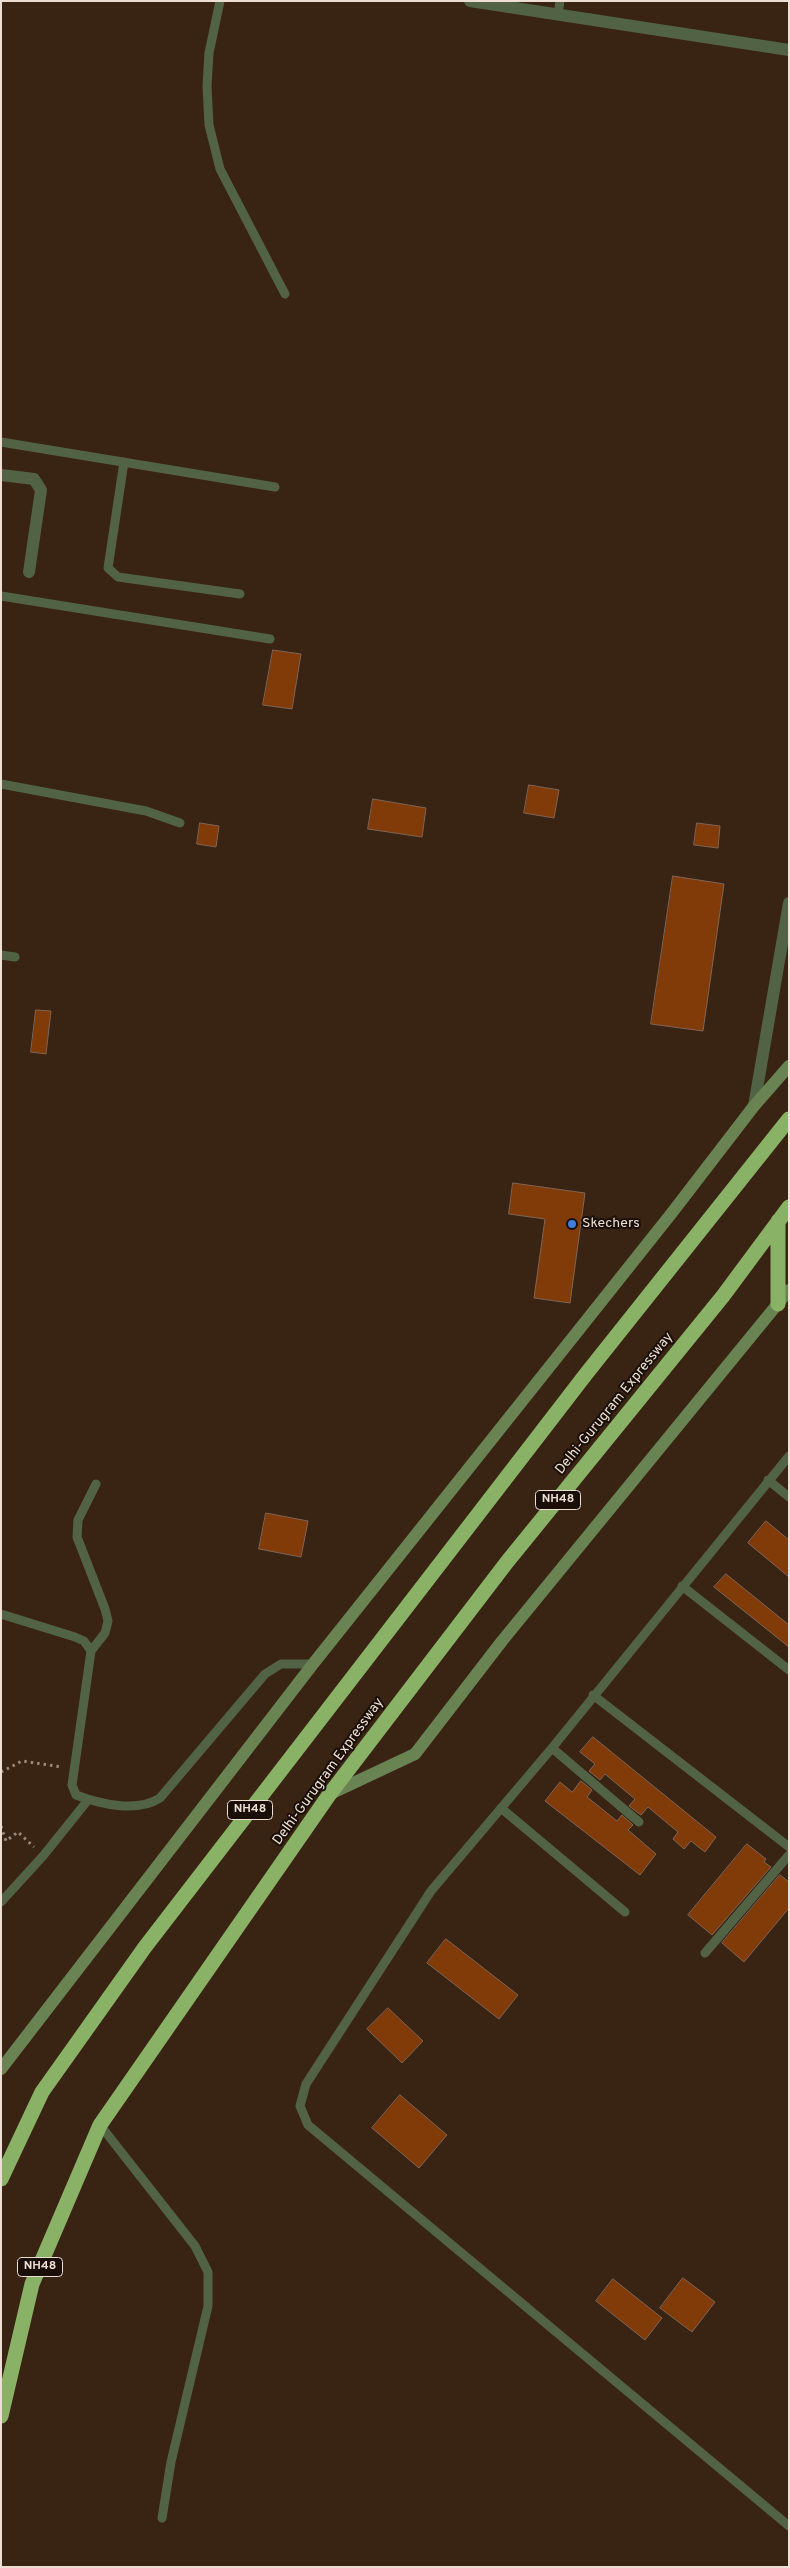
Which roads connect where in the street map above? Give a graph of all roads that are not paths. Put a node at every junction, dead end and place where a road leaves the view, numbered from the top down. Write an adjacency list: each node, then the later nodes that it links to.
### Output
1 (220, 1): 6 (lane)
2 (470, 1): 4 (street)
3 (560, 1): 4 (lane)
4 (558, 14): 5 (street)
5 (789, 50)
6 (285, 294)
7 (1, 442): 8 (lane)
8 (124, 462): 10 (lane); 12 (lane)
9 (1, 475): 11 (street)
10 (275, 487)
11 (29, 572)
12 (240, 594)
13 (1, 596): 14 (lane)
14 (270, 639)
15 (1, 784): 16 (lane)
16 (180, 823)
17 (789, 903): 21 (street)
18 (1, 955): 19 (lane)
19 (15, 957)
20 (789, 1066): 21 (main road)
21 (754, 1106): 34 (main road)
22 (789, 1119): 49 (highway, NH48)
23 (789, 1206): 24 (highway, Delhi-Gurugram Expressway / NH48)
24 (778, 1221): 26 (highway); 38 (highway, Delhi-Gurugram Expressway / NH48)
25 (789, 1290): 26 (main road)
26 (778, 1304): 38 (main road)
27 (789, 1456): 28 (lane)
28 (768, 1480): 30 (lane); 31 (lane)
29 (96, 1484): 33 (lane)
30 (789, 1497)
31 (682, 1586): 35 (lane); 36 (lane)
32 (1, 1614): 33 (lane)
33 (91, 1651): 39 (lane)
34 (313, 1664): 39 (lane); 47 (main road)
35 (789, 1670)
36 (592, 1695): 37 (lane); 42 (lane)
37 (552, 1748): 40 (lane); 41 (lane)
38 (330, 1795): 48 (highway, Delhi-Gurugram Expressway / NH48)
39 (88, 1800): 44 (lane)
40 (501, 1808): 45 (lane); 52 (lane)
41 (639, 1822)
42 (789, 1847)
43 (789, 1854): 46 (lane)
44 (1, 1902)
45 (625, 1912)
46 (705, 1953)
47 (1, 2069)
48 (100, 2125): 50 (highway, Delhi-Gurugram Expressway / NH48); 51 (lane)
49 (1, 2179)
50 (1, 2416)
51 (162, 2518)
52 (789, 2526)

